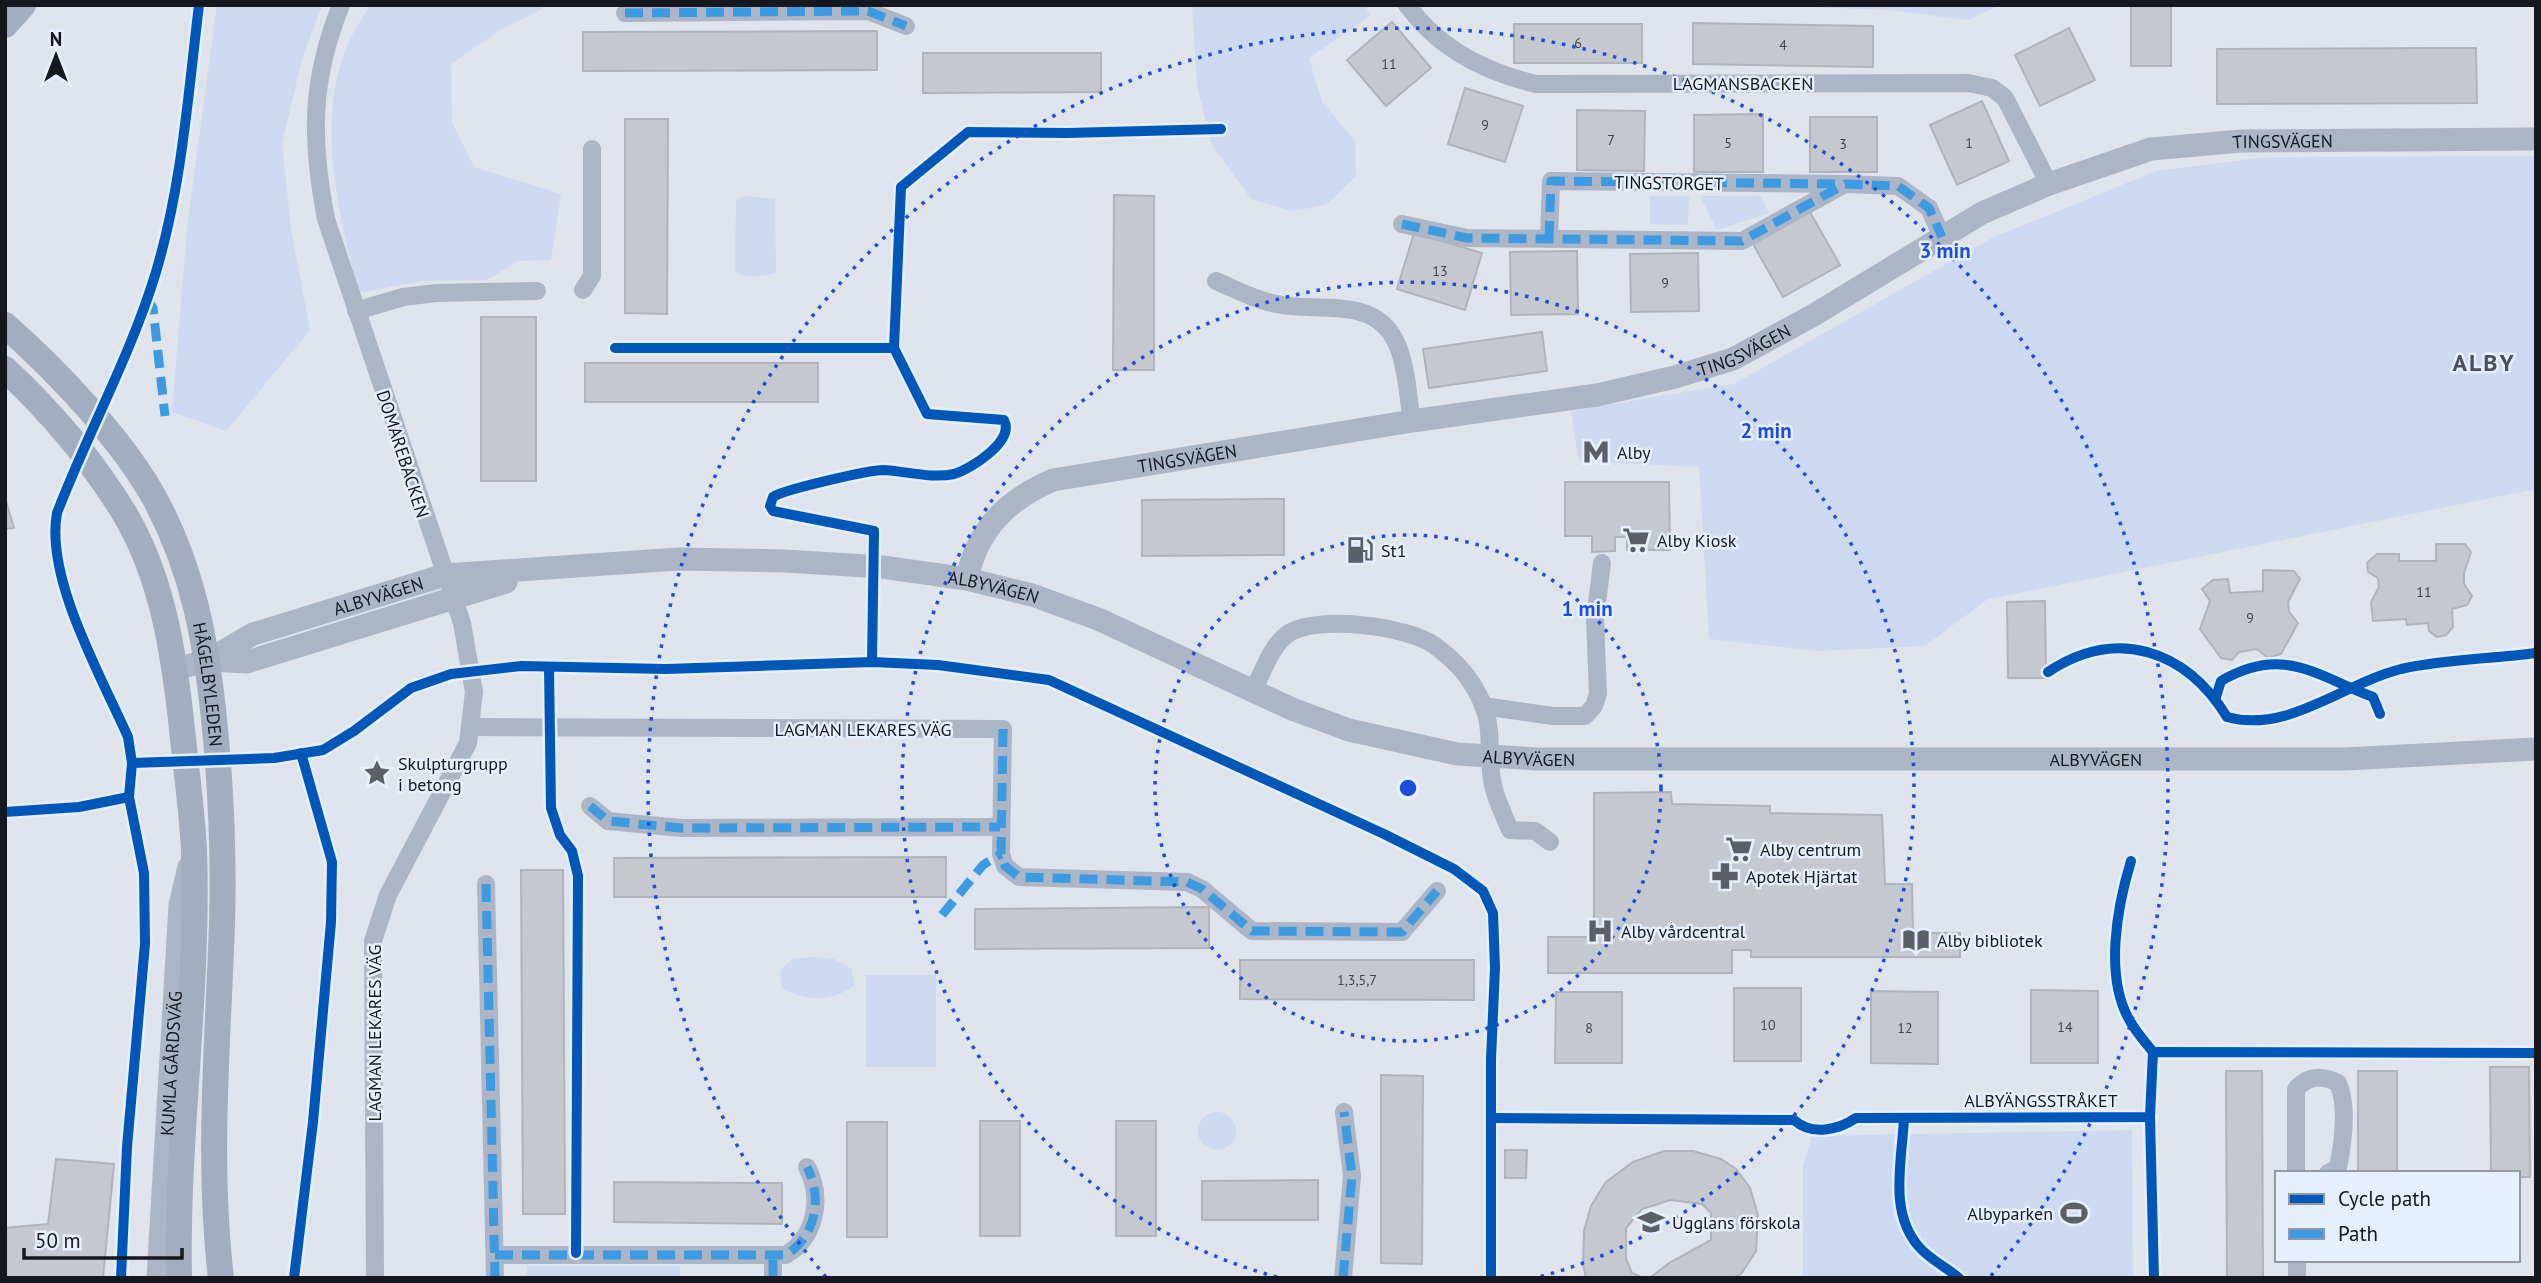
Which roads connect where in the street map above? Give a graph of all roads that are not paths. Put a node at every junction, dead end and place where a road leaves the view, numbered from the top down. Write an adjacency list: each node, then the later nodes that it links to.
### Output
1 (23, 5): 5 (main road)
2 (341, 5): 17 (street, DOMAREBACKEN)
3 (1407, 5): 10 (street, LAGMANSBACKEN)
4 (625, 13): 6 (street)
5 (5, 25)
6 (906, 26)
7 (2536, 139): 10 (street, TINGSVÄGEN)
8 (592, 149): 15 (street)
9 (1845, 184): 12 (street, TINGSTORGET); 13 (street); 13 (street, TINGSTORGET)
10 (2049, 184): 12 (street, TINGSVÄGEN)
11 (1402, 224): 13 (street)
12 (1941, 237): 20 (street, TINGSVÄGEN)
13 (1549, 239)
14 (1216, 281): 20 (street)
15 (583, 290)
16 (537, 291): 17 (street)
17 (356, 312): 23 (street, DOMAREBACKEN)
18 (5, 325): 24 (main road, HÅGELBYLEDEN)
19 (5, 369): 25 (main road, HÅGELBYLEDEN)
20 (1412, 421): 22 (street, TINGSVÄGEN)
21 (1602, 563): 27 (street)
22 (967, 579): 23 (street, ALBYVÄGEN); 26 (street, ALBYVÄGEN)
23 (449, 586): 24 (street, ALBYVÄGEN); 28 (street, LAGMAN LEKARES VÄG)
24 (209, 660): 25 (street, ALBYVÄGEN); 46 (main road, HÅGELBYLEDEN)
25 (176, 668): 33 (main road, HÅGELBYLEDEN)
26 (1253, 691): 27 (street); 29 (street, ALBYVÄGEN)
27 (1483, 706): 32 (street)
28 (472, 727): 31 (street, LAGMAN LEKARES VÄG); 47 (street, LAGMAN LEKARES VÄG)
29 (2536, 749)
30 (590, 806): 31 (street)
31 (1000, 827): 35 (street)
32 (1550, 842)
33 (194, 850): 36 (street, KUMLA GÅRDSVÄG); 45 (main road, HÅGELBYLEDEN)
34 (486, 884): 41 (street)
35 (1437, 891)
36 (175, 972): 43 (street); 44 (street, KUMLA GÅRDSVÄG)
37 (1344, 1112): 50 (street)
38 (807, 1167): 42 (street)
39 (2295, 1171): 40 (street)
40 (2332, 1171)
41 (495, 1255): 42 (street); 48 (street)
42 (773, 1255): 49 (street)
43 (141, 1278)
44 (158, 1278)
45 (179, 1278)
46 (221, 1278)
47 (375, 1278)
48 (495, 1278)
49 (773, 1278)
50 (1343, 1278)

